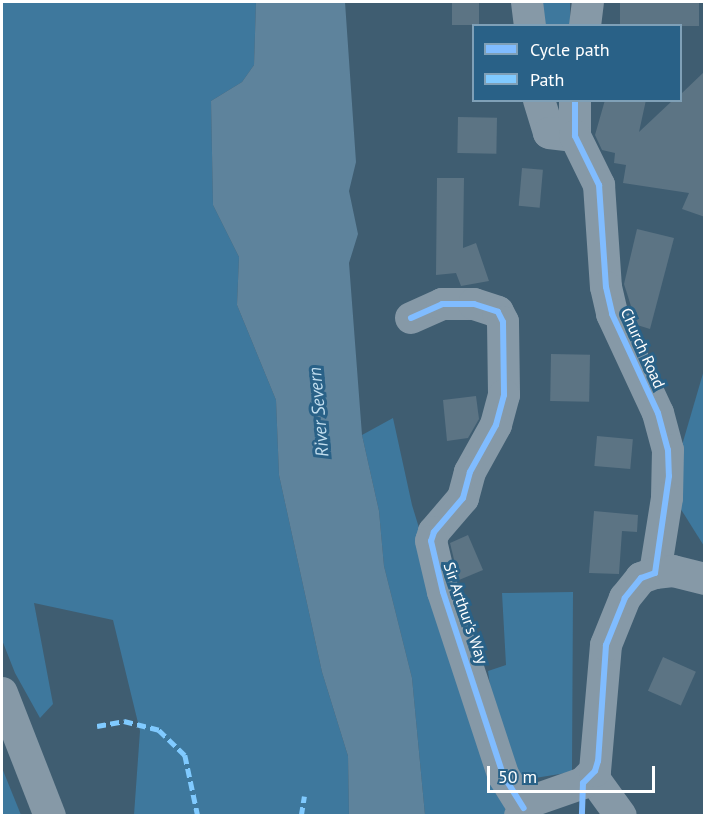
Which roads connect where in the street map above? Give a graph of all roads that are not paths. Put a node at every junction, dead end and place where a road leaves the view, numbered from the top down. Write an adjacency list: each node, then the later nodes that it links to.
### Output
1 (527, 2): 3 (street)
2 (588, 2): 4 (street)
3 (530, 24)
4 (585, 24)
5 (540, 102): 7 (street, Church Road)
6 (574, 102): 7 (street)
7 (562, 134): 9 (street, Church Road)
8 (411, 318): 13 (street, Sir Arthur's Way)
9 (655, 573): 10 (street); 12 (street)
10 (705, 579)
11 (2, 693): 14 (street)
12 (592, 776): 13 (street); 15 (street)
13 (522, 812)
14 (50, 816)
15 (621, 816)

